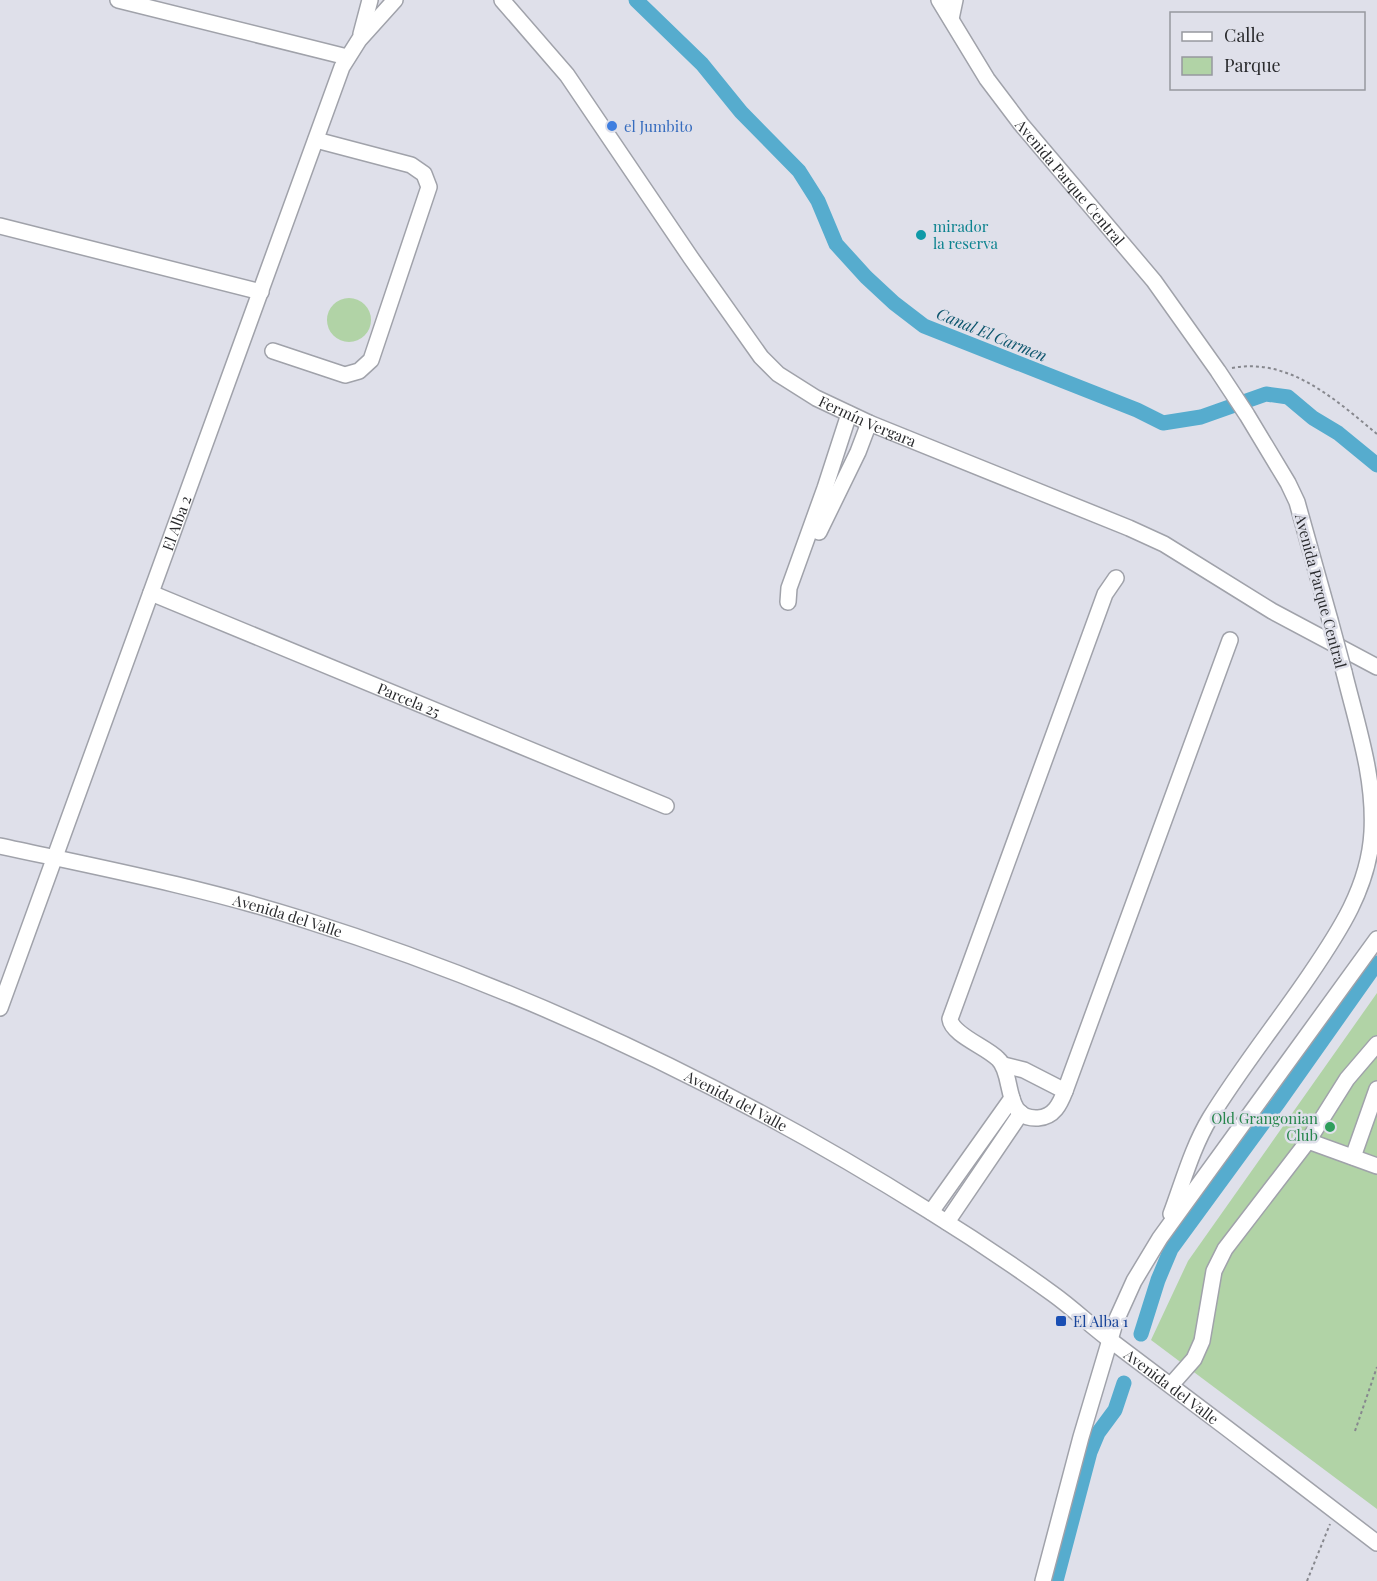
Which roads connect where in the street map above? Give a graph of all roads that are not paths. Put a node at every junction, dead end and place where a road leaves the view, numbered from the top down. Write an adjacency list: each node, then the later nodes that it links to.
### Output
1 (118, 0): 9 (street)
2 (370, 0): 8 (street, El Alba 2)
3 (395, 0): 8 (street, El Alba 2)
4 (502, 0): 14 (street, Fermín Vergara)
5 (939, 0): 7 (street, Avenida Parque Central)
6 (955, 0): 7 (street)
7 (951, 19): 36 (street, Avenida Parque Central, bridge)
8 (359, 40): 9 (street, El Alba 2)
9 (347, 57): 10 (street, El Alba 2)
10 (316, 140): 12 (street, El Alba 2); 13 (street)
11 (0, 226): 12 (street)
12 (261, 292): 17 (street, El Alba 2)
13 (273, 351)
14 (849, 414): 15 (street, Fermín Vergara); 15 (street)
15 (869, 423): 19 (street, Fermín Vergara)
16 (1116, 578): 26 (street)
17 (151, 593): 20 (street, Parcela 25); 22 (street, El Alba 2)
18 (1230, 640): 28 (street)
19 (1377, 667)
20 (666, 806)
21 (0, 846): 22 (street, Avenida del Valle)
22 (54, 857): 24 (street, El Alba 2); 34 (street, Avenida del Valle)
23 (1377, 939): 36 (street)
24 (0, 1008)
25 (1377, 1044): 31 (street)
26 (1004, 1065): 28 (street); 29 (street)
27 (1377, 1089): 32 (street)
28 (1065, 1091): 30 (street)
29 (1012, 1098): 30 (street); 34 (street)
30 (1021, 1113): 35 (street)
31 (1308, 1141): 32 (street); 38 (street)
32 (1353, 1158): 33 (street)
33 (1377, 1166)
34 (931, 1212): 35 (street, Avenida del Valle)
35 (947, 1222): 37 (street, Avenida del Valle)
36 (1160, 1238): 37 (street)
37 (1110, 1340): 38 (street, Avenida del Valle); 40 (street)
38 (1171, 1385): 39 (street, Avenida del Valle)
39 (1377, 1543)
40 (1043, 1581)

